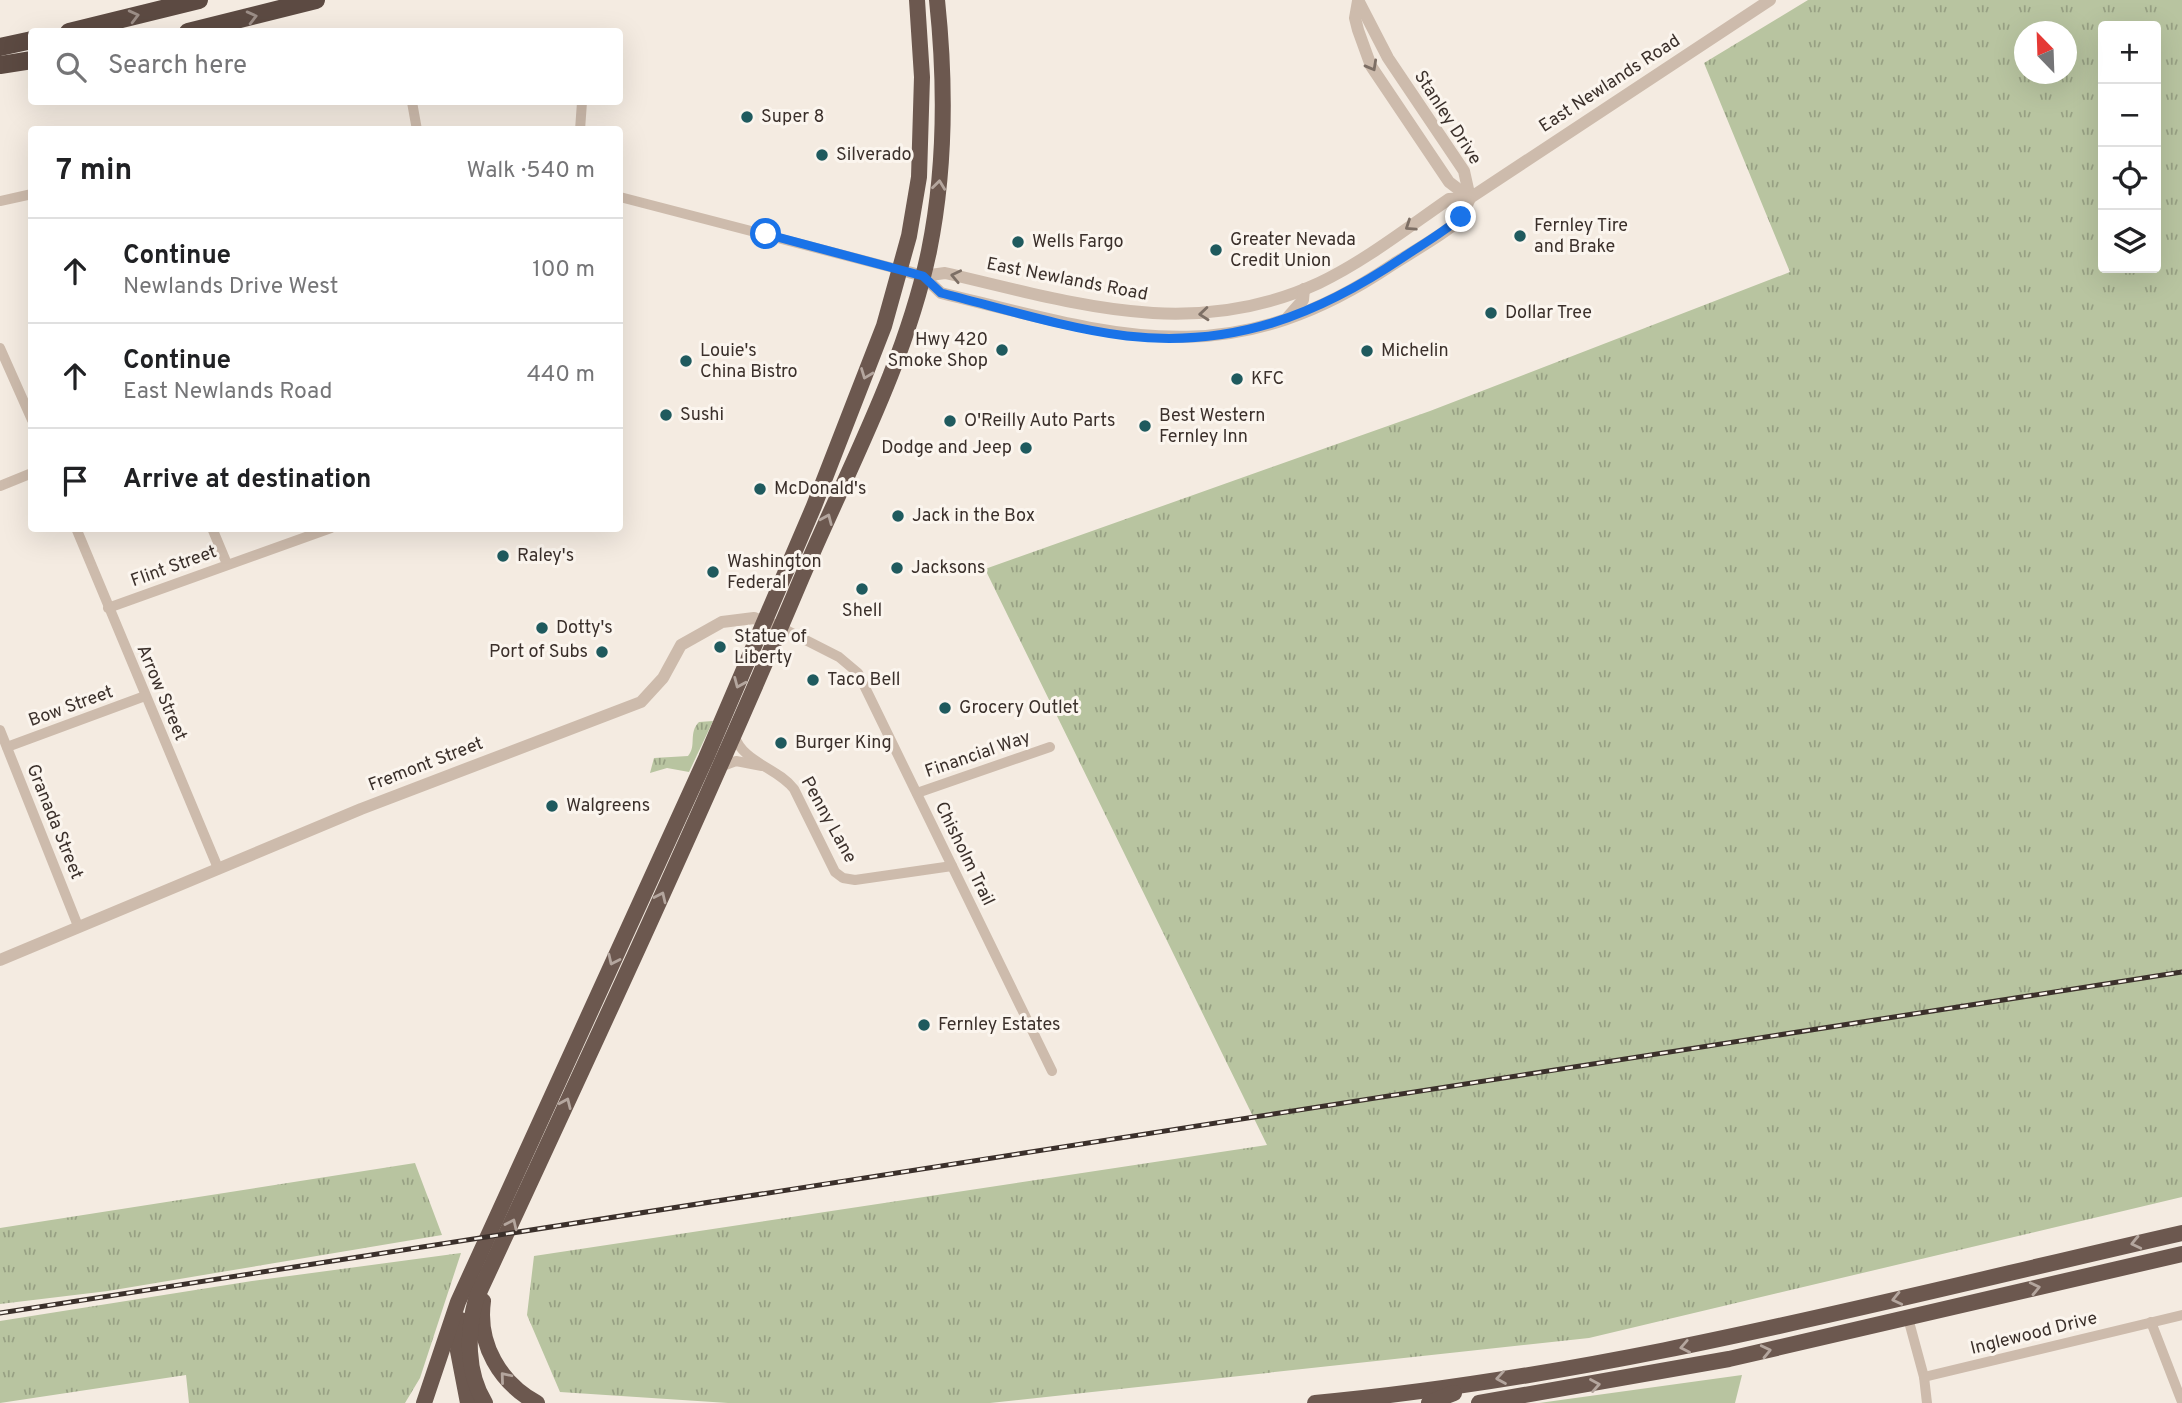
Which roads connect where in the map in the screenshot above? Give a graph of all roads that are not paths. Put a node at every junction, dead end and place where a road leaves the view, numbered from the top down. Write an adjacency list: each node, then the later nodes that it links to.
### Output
1 (199, 0): 7 (highway, one-way to 1)
2 (316, 0): 8 (highway, one-way to 2)
3 (917, 0): 21 (highway)
4 (937, 0): 22 (highway, one-way to 4)
5 (1358, 0): 19 (street, Stanley Drive); 19 (street, Stanley Drive, one-way to 19)
6 (1770, 0): 19 (street, East Newlands Road)
7 (85, 28)
8 (204, 28)
9 (28, 41): 10 (highway)
10 (0, 47)
11 (28, 61): 12 (highway)
12 (0, 65)
13 (413, 105): 15 (street)
14 (582, 105): 16 (street)
15 (416, 126)
16 (580, 126)
17 (28, 195): 20 (street)
18 (623, 198): 21 (street)
19 (1470, 198): 23 (street, East Newlands Road, one-way to 23); 24 (street, East Newlands Road)
20 (0, 201)
21 (901, 270): 22 (street, East Newlands Road); 34 (highway, one-way to 34)
22 (923, 276): 23 (street, East Newlands Road, one-way to 22); 24 (street, East Newlands Road); 35 (highway, one-way to 22)
23 (1304, 289): 24 (street)
24 (1282, 321)
25 (0, 348): 26 (street)
26 (28, 411)
27 (28, 475): 28 (street)
28 (0, 486)
29 (78, 532): 33 (street, Arrow Street)
30 (214, 532): 32 (street)
31 (319, 532): 32 (street, Flint Street)
32 (227, 564): 33 (street, Flint Street)
33 (108, 608): 37 (street, Arrow Street)
34 (766, 621): 35 (street, Fremont Street); 46 (street, Fremont Street); 53 (highway, one-way to 53)
35 (782, 628): 36 (street, Fremont Street); 39 (highway)
36 (839, 656): 44 (street, Chisholm Trail)
37 (145, 696): 40 (street, Bow Street); 46 (street, Arrow Street)
38 (0, 730): 40 (street, Granada Street)
39 (734, 735): 42 (street, Penny Lane); 43 (highway)
40 (7, 747): 47 (street, Granada Street)
41 (1050, 747): 44 (street, Financial Way)
42 (762, 766): 43 (street); 45 (street, Penny Lane)
43 (720, 767): 52 (highway, one-way to 43)
44 (917, 793): 45 (street, Chisholm Trail)
45 (952, 866): 49 (street, Chisholm Trail)
46 (218, 869): 47 (street, Fremont Street)
47 (78, 926): 48 (street, Fremont Street)
48 (0, 960)
49 (1052, 1071)
50 (2182, 1233): 58 (highway, one-way to 58)
51 (2182, 1254): 55 (highway, one-way to 51)
52 (485, 1283): 63 (highway); 64 (highway, one-way to 52)
53 (465, 1286): 61 (highway); 62 (highway)
54 (2182, 1315): 56 (street, Inglewood Drive)
55 (1908, 1318): 57 (street); 66 (highway, one-way to 55)
56 (2151, 1322): 57 (street, Inglewood Drive); 60 (street)
57 (1924, 1377): 67 (street)
58 (1472, 1383): 59 (highway); 65 (highway)
59 (1327, 1402)
60 (2182, 1402)
61 (424, 1403)
62 (468, 1403)
63 (485, 1403)
64 (537, 1403)
65 (1429, 1403)
66 (1479, 1403)
67 (1927, 1403)

